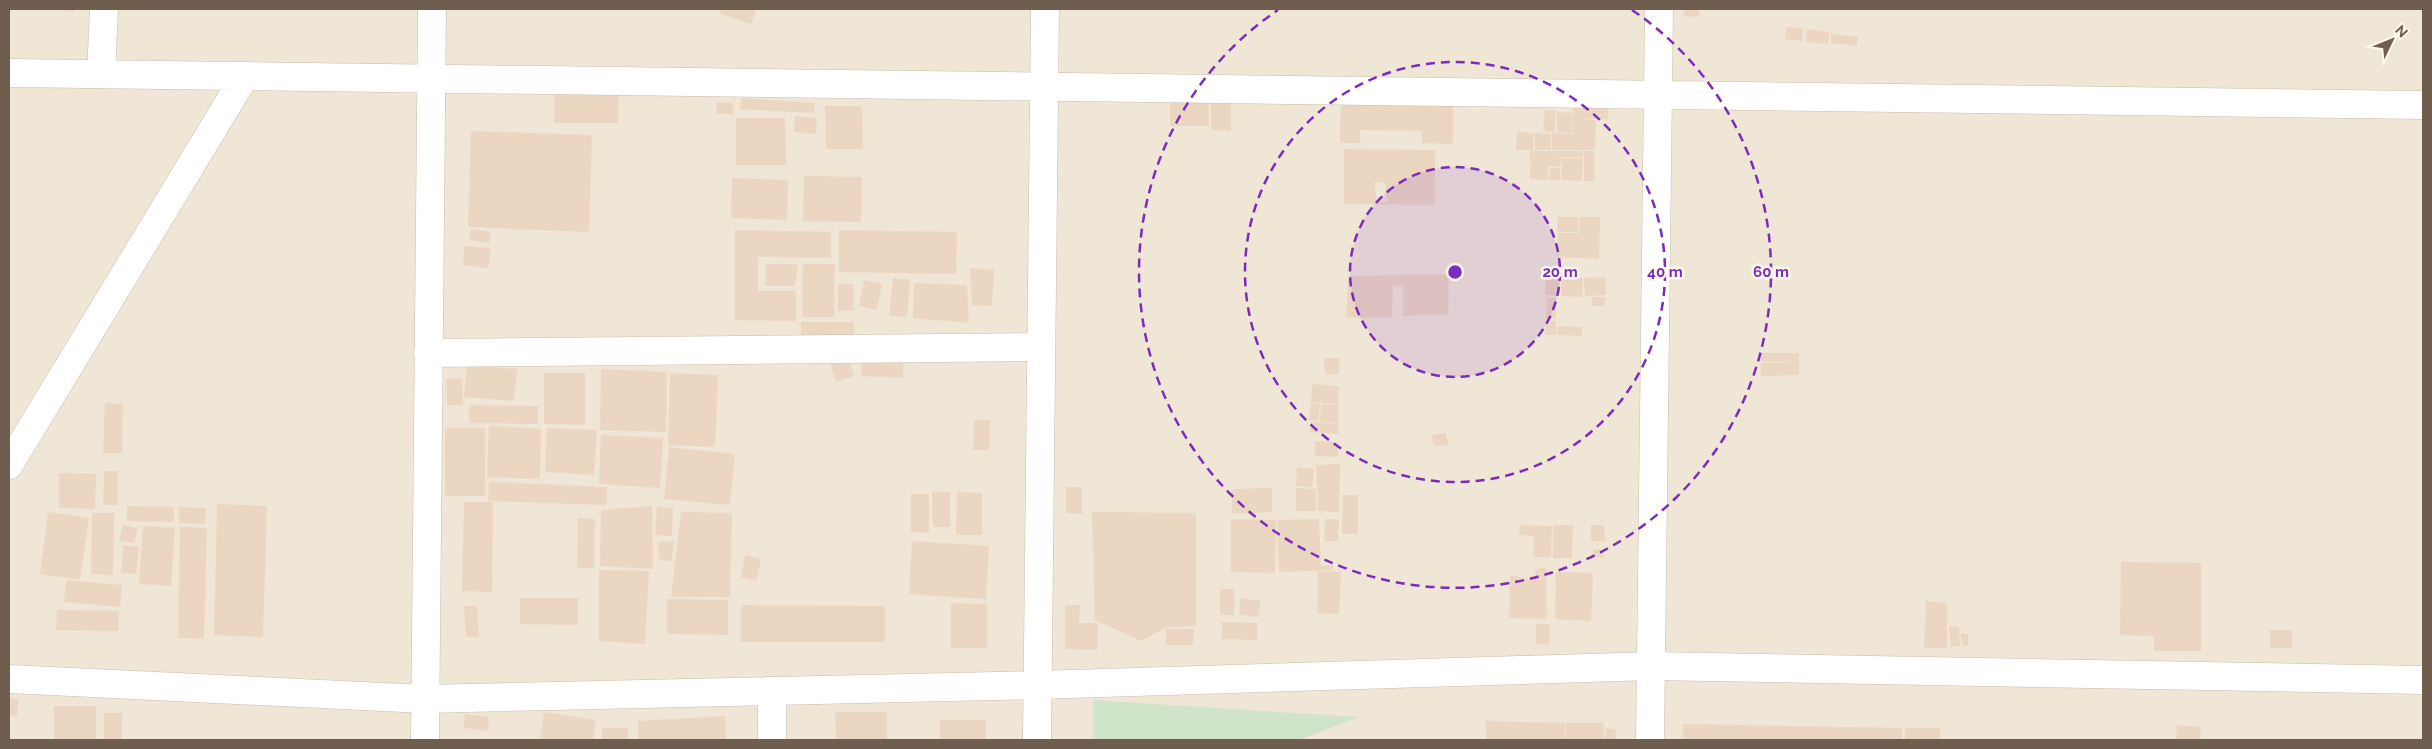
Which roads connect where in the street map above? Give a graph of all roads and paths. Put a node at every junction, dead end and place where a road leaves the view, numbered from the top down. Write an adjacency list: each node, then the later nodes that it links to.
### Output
1 (104, 9): 6 (street)
2 (432, 9): 8 (street)
3 (1045, 9): 9 (street)
4 (1658, 9): 10 (street)
5 (9, 73): 6 (street)
6 (101, 74): 7 (street)
7 (245, 76): 8 (street); 14 (street)
8 (430, 79): 9 (street); 13 (street)
9 (1044, 87): 10 (street); 12 (street)
10 (1656, 95): 11 (street); 15 (street)
11 (2423, 105)
12 (1041, 346): 13 (street); 18 (street)
13 (428, 353): 20 (street)
14 (9, 465)
15 (1650, 666): 17 (street); 18 (street); 24 (street)
16 (9, 679): 20 (street)
17 (2423, 680)
18 (1038, 685): 19 (street); 23 (street)
19 (772, 691): 20 (street); 22 (street)
20 (426, 699): 21 (street)
21 (425, 740)
22 (772, 740)
23 (1037, 740)
24 (1650, 740)

